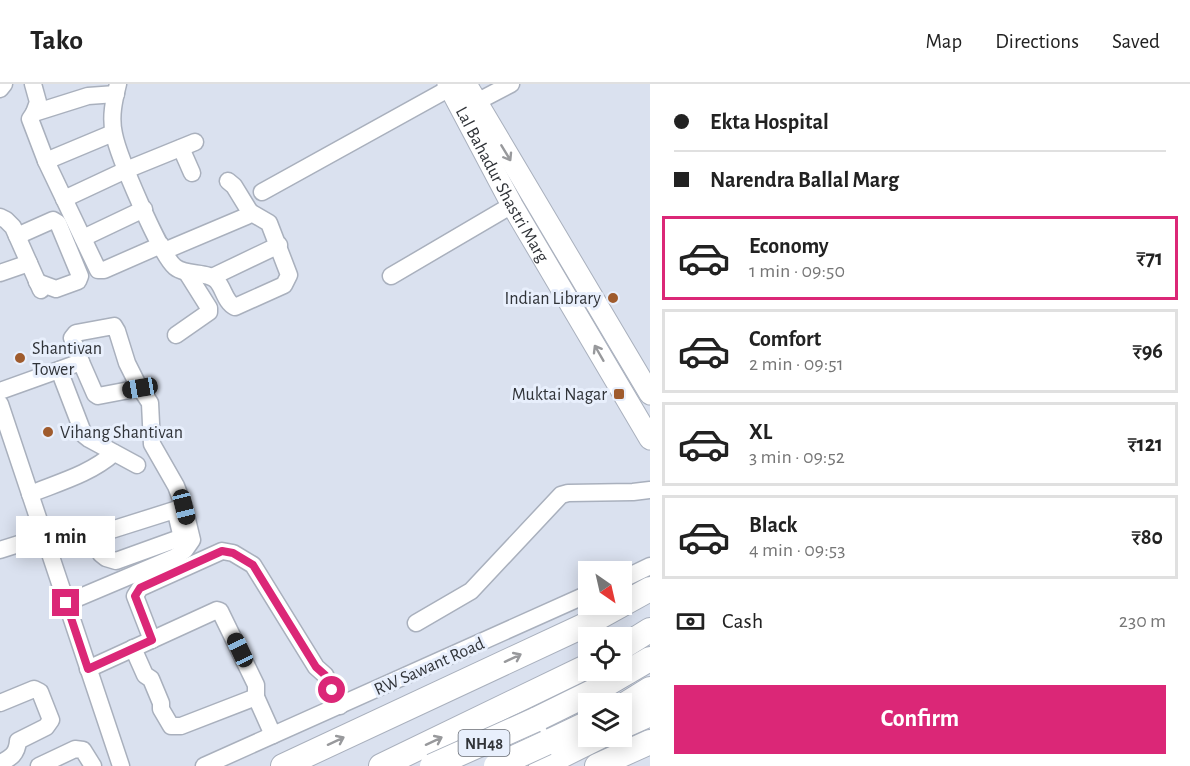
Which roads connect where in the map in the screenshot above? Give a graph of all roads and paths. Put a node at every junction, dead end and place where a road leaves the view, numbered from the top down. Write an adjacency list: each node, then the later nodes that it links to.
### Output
1 (4, 84): 4 (street)
2 (33, 84): 7 (street)
3 (511, 84): 6 (street)
4 (0, 89)
5 (117, 89): 7 (street); 8 (street)
6 (461, 93): 13 (street); 15 (main road, Lal Bahadur Shastri Marg); 31 (main road, Lal Bahadur Shastri Marg, one-way to 31)
7 (34, 113): 10 (street)
8 (113, 133): 10 (street); 11 (street)
9 (184, 155): 11 (street)
10 (46, 160): 14 (street)
11 (126, 170): 14 (street); 16 (street)
12 (228, 181): 17 (street)
13 (262, 192)
14 (64, 199): 20 (street)
15 (512, 205): 26 (street); 35 (main road, Lal Bahadur Shastri Marg, one-way to 15)
16 (144, 209): 20 (street); 22 (street)
17 (250, 212): 21 (street); 22 (street)
18 (0, 216): 19 (street)
19 (17, 236): 23 (street); 23 (street)
20 (83, 238): 22 (street)
21 (279, 245): 27 (street); 27 (street)
22 (162, 248): 25 (street)
23 (29, 263): 24 (street)
24 (0, 273)
25 (187, 273): 27 (street); 28 (street)
26 (391, 276)
27 (212, 277)
28 (176, 335)
29 (81, 362): 30 (street); 32 (street); 32 (street)
30 (59, 370): 33 (street); 36 (street)
31 (648, 386)
32 (140, 388): 40 (street)
33 (0, 391)
34 (0, 404): 39 (street)
35 (650, 439)
36 (114, 453): 37 (street); 39 (street)
37 (137, 465)
38 (650, 490): 48 (street)
39 (30, 494): 41 (street)
40 (179, 509): 40 (street); 47 (street)
41 (44, 536): 42 (street); 47 (street)
42 (0, 550)
43 (650, 567): 44 (street)
44 (632, 575)
45 (650, 589): 74 (highway, one-way to 45)
46 (578, 599): 61 (street, RW Sawant Road)
47 (66, 603): 54 (street)
48 (416, 623)
49 (650, 630): 51 (highway)
50 (152, 640): 52 (street); 57 (street); 61 (street)
51 (632, 641)
52 (133, 648): 54 (street); 57 (street)
53 (650, 659): 76 (highway, NH48, bridge)
54 (88, 669): 72 (street)
55 (578, 671): 59 (highway)
56 (650, 689): 58 (highway)
57 (256, 697): 65 (street)
58 (632, 700)
59 (519, 701): 68 (highway); 75 (highway, one-way to 59)
60 (0, 704): 69 (street)
61 (340, 706): 65 (street, RW Sawant Road)
62 (650, 714): 63 (highway)
63 (632, 722)
64 (578, 731): 68 (highway, NH48)
65 (273, 735): 73 (street, RW Sawant Road)
66 (650, 742): 78 (highway)
67 (578, 745): 68 (highway)
68 (545, 757): 77 (highway, NH48, bridge)
69 (0, 763)
70 (39, 766): 71 (street)
71 (93, 766)
72 (121, 766)
73 (204, 766)
74 (283, 766)
75 (381, 766)
76 (432, 766)
77 (496, 766)
78 (597, 766)

